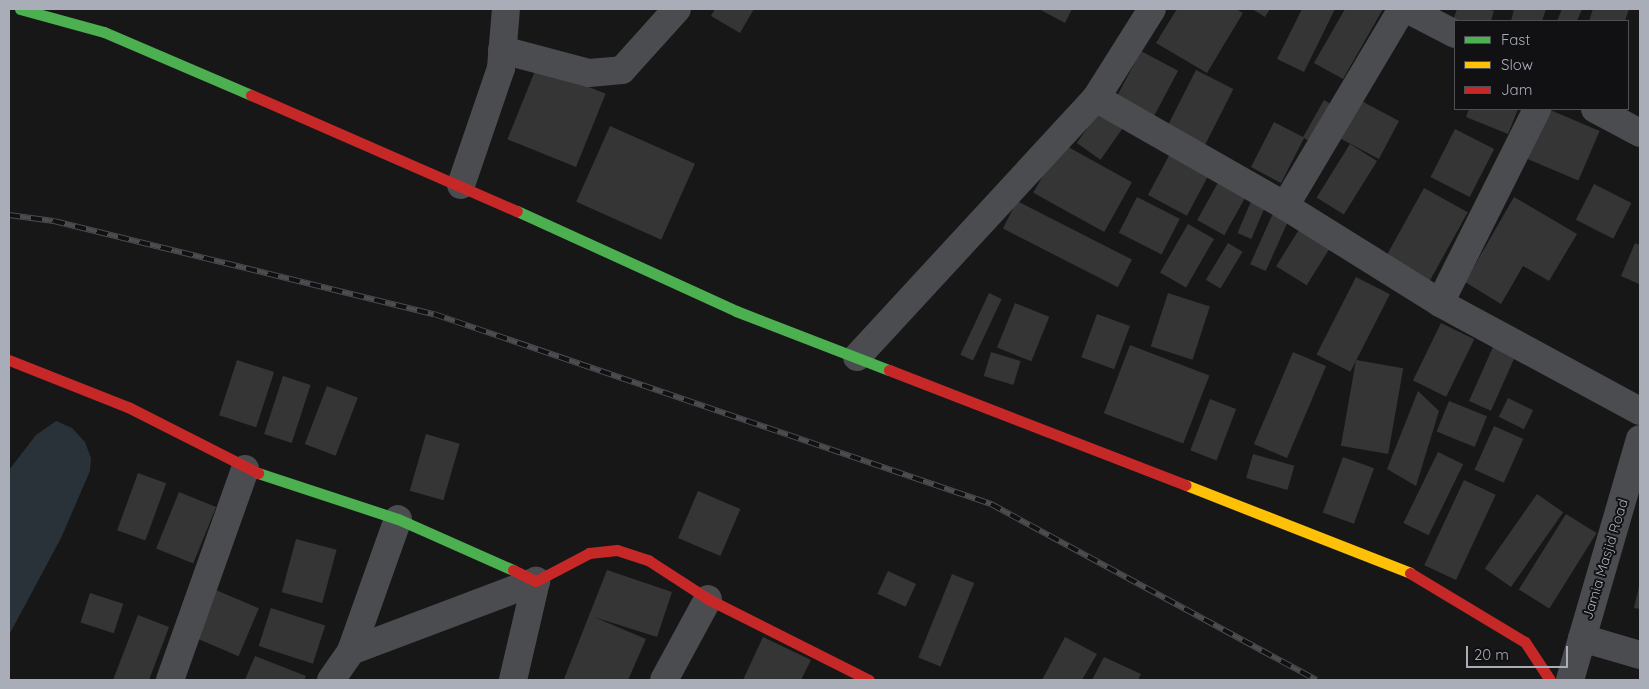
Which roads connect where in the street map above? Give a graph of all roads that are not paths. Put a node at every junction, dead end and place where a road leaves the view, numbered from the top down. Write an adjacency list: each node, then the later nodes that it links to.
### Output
1 (20, 9): 13 (street)
2 (506, 9): 8 (street)
3 (677, 9): 8 (street)
4 (1152, 9): 9 (street)
5 (1402, 9): 14 (street)
6 (1407, 9): 7 (street)
7 (1454, 33)
8 (502, 50): 13 (street)
9 (1096, 98): 14 (street); 16 (street)
10 (1536, 110): 15 (street)
11 (1596, 110): 12 (street)
12 (1640, 133)
13 (461, 186): 16 (street)
14 (1285, 206): 15 (street)
15 (1440, 303): 18 (street)
16 (857, 357): 32 (street)
17 (9, 360): 20 (street)
18 (1640, 411)
19 (1640, 439): 24 (street, Jamia Masjid Road)
20 (245, 469): 21 (street); 27 (street)
21 (398, 519): 22 (street); 25 (street)
22 (536, 581): 23 (street); 25 (street); 29 (street)
23 (708, 599): 30 (street); 31 (street)
24 (1582, 638): 26 (street); 33 (street, Jamia Masjid Road)
25 (351, 651): 28 (street)
26 (1640, 655)
27 (170, 680)
28 (331, 680)
29 (513, 680)
30 (664, 680)
31 (870, 680)
32 (1550, 680)
33 (1570, 680)

